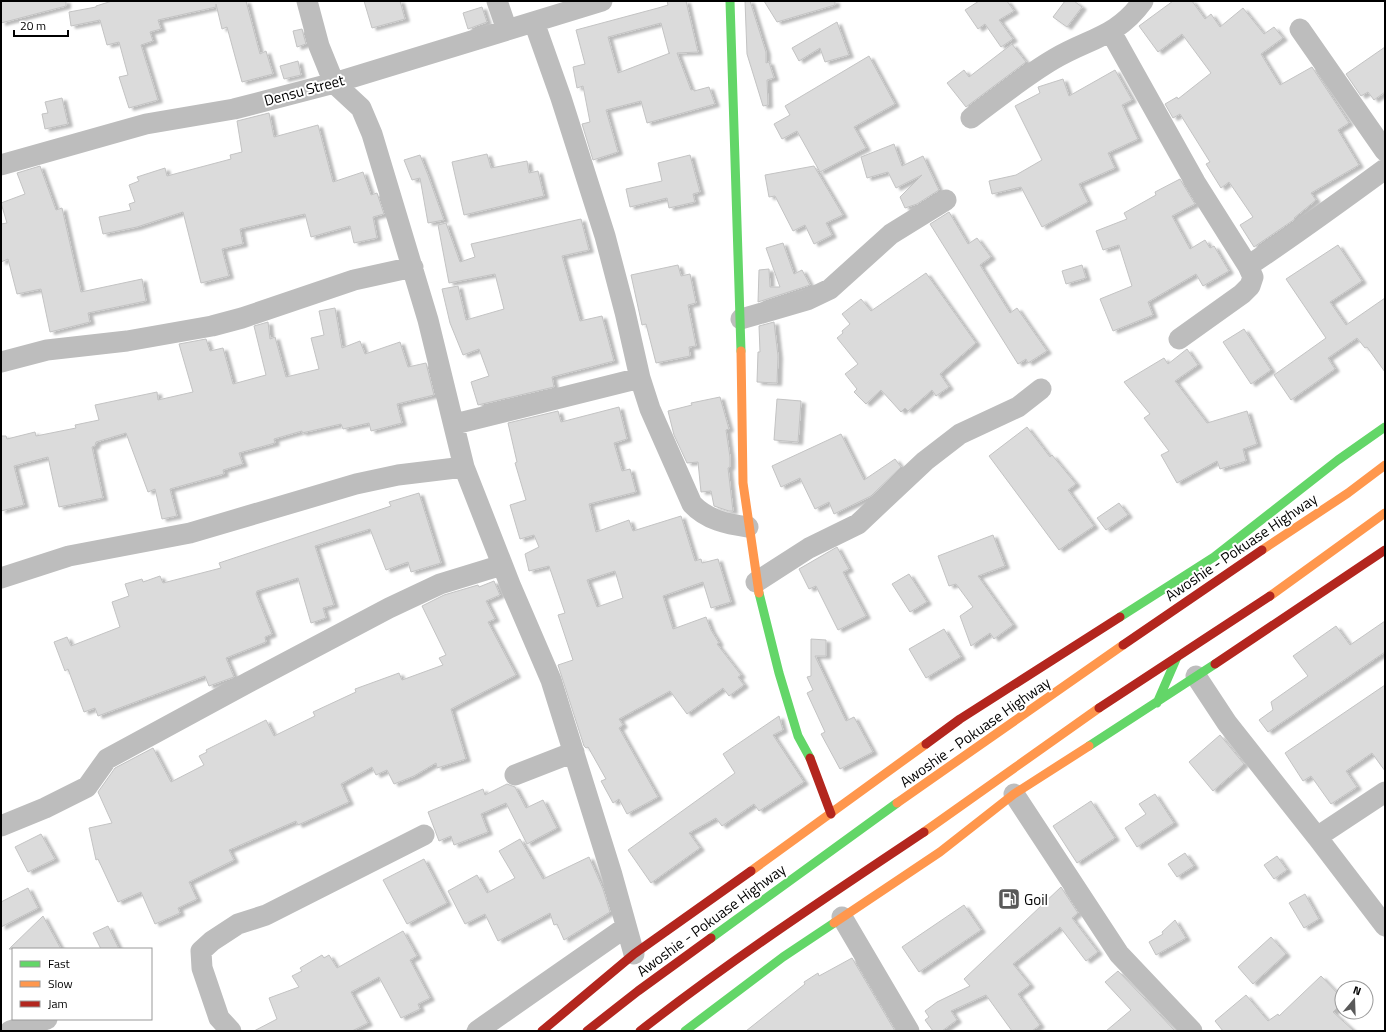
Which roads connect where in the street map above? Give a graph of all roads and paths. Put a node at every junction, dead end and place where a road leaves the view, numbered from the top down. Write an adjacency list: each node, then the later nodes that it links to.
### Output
1 (306, 1): 10 (street)
2 (497, 1): 8 (street)
3 (602, 1): 6 (street, Densu Street)
4 (730, 1): 18 (street)
5 (1143, 1): 9 (street)
6 (534, 22): 8 (street, Densu Street); 21 (street)
7 (1300, 29): 12 (street)
8 (507, 30): 10 (street, Densu Street)
9 (1111, 32): 11 (street); 16 (street)
10 (334, 83): 13 (street, Densu Street); 17 (street)
11 (971, 118)
12 (1385, 151)
13 (1, 165)
14 (1385, 169): 16 (street)
15 (946, 200): 18 (street)
16 (1248, 266): 19 (street)
17 (413, 267): 20 (street); 23 (street)
18 (741, 319): 28 (street)
19 (1179, 339)
20 (1, 362)
21 (640, 378): 23 (street); 28 (street)
22 (1041, 389): 32 (street)
23 (455, 424): 26 (street)
24 (1385, 427): 40 (street)
25 (1385, 464): 54 (street, Awoshie - Pokuase Highway)
26 (464, 467): 30 (street); 31 (street)
27 (1385, 513): 33 (street)
28 (748, 527): 32 (street)
29 (1385, 550): 34 (street)
30 (502, 565): 36 (street); 41 (street)
31 (1, 578)
32 (756, 582): 40 (street)
33 (1177, 657): 35 (street); 55 (street)
34 (1196, 676): 35 (street); 43 (street)
35 (1157, 703): 39 (street)
36 (574, 752): 37 (street); 46 (street)
37 (515, 775)
38 (1385, 792): 43 (street)
39 (1014, 794): 44 (street); 57 (street)
40 (832, 814): 47 (street)
41 (1, 826)
42 (424, 835): 51 (street)
43 (1317, 838): 45 (street)
44 (842, 917): 49 (street); 56 (street)
45 (1385, 926)
46 (626, 927): 47 (street); 52 (street)
47 (634, 954): 53 (street)
48 (44, 1020): 50 (street)
49 (697, 1027)
50 (10, 1031)
51 (231, 1031)
52 (477, 1031)
53 (542, 1031)
54 (587, 1031)
55 (640, 1031)
56 (909, 1031)
57 (1192, 1031)

